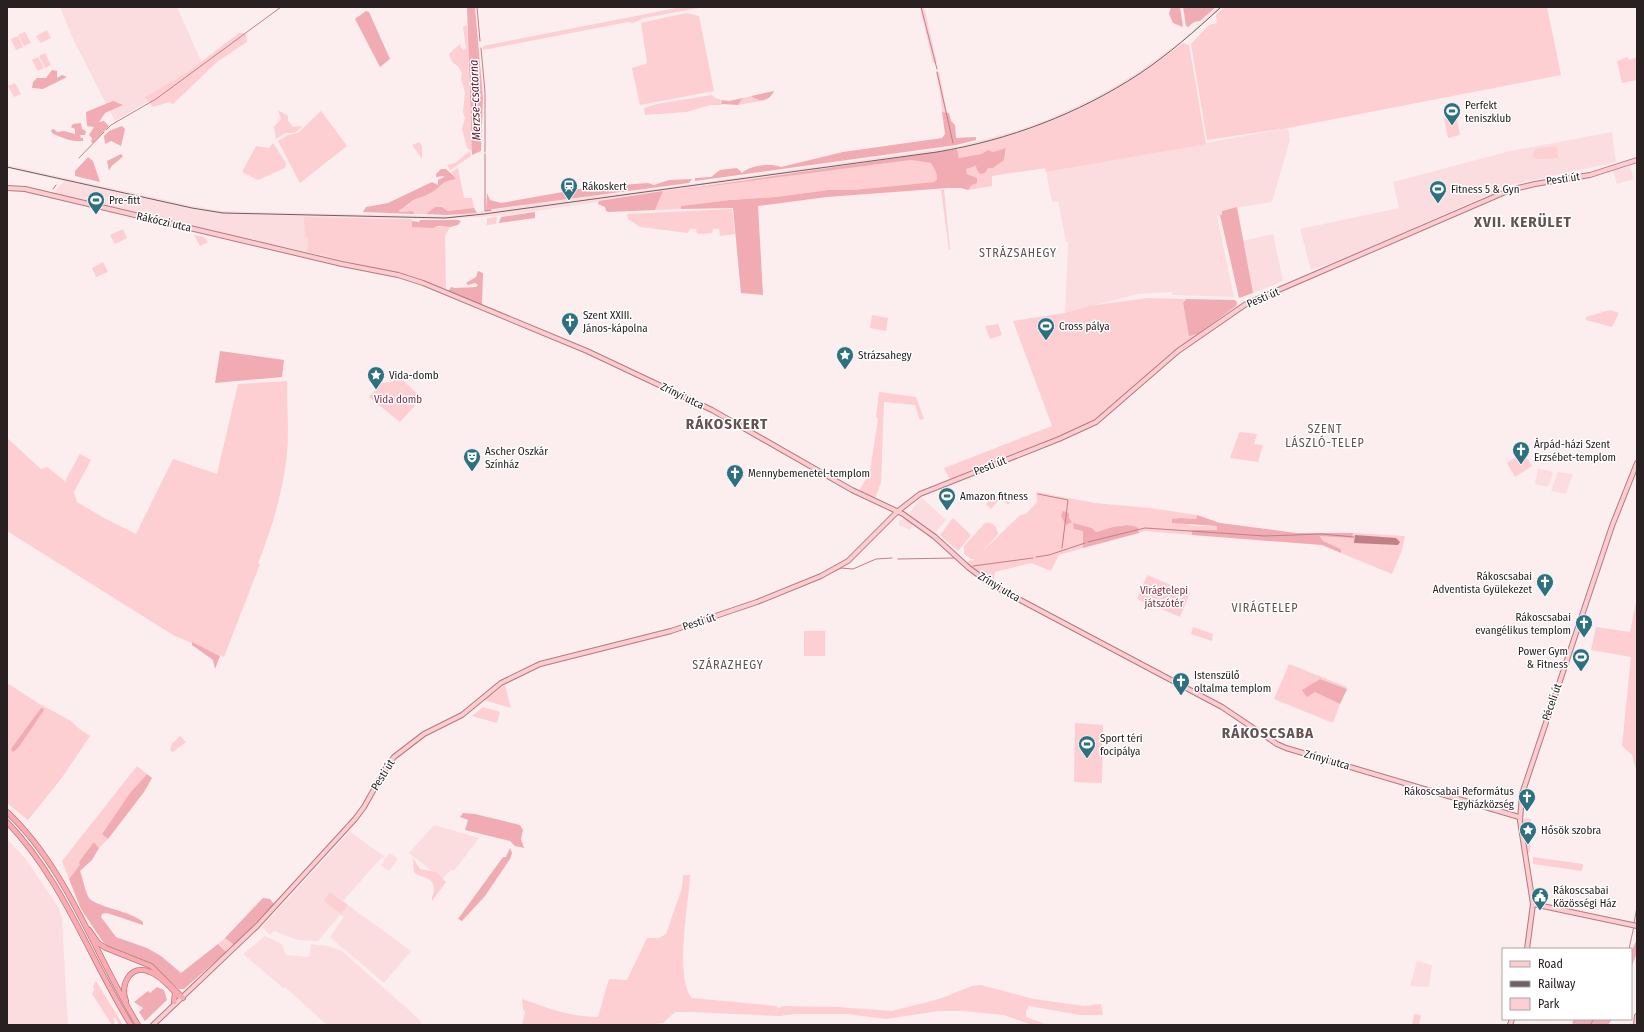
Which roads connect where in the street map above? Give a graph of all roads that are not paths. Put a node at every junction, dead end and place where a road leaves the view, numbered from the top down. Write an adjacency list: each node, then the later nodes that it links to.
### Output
1 (1637, 160): 5 (main road, Pesti út)
2 (7, 188): 3 (main road, Rákóczi utca)
3 (498, 315): 5 (main road, Zrínyi utca)
4 (1637, 463): 7 (main road, Péceli út)
5 (898, 511): 7 (main road, Zrínyi utca); 13 (main road, Pesti út)
6 (7, 812): 10 (highway)
7 (1519, 817): 9 (main road, Péceli út)
8 (7, 822): 19 (highway)
9 (1532, 904): 11 (main road); 12 (main road, Péceli út)
10 (81, 920): 15 (highway); 17 (highway)
11 (1637, 926)
12 (1527, 948)
13 (216, 966): 14 (main road); 15 (main road)
14 (186, 991): 15 (highway)
15 (180, 995): 16 (highway); 17 (highway); 22 (main road)
16 (174, 1002): 21 (main road)
17 (131, 1014): 20 (highway)
18 (1637, 1016): 23 (main road)
19 (131, 1025)
20 (138, 1025)
21 (150, 1025)
22 (153, 1025)
23 (1636, 1025)

